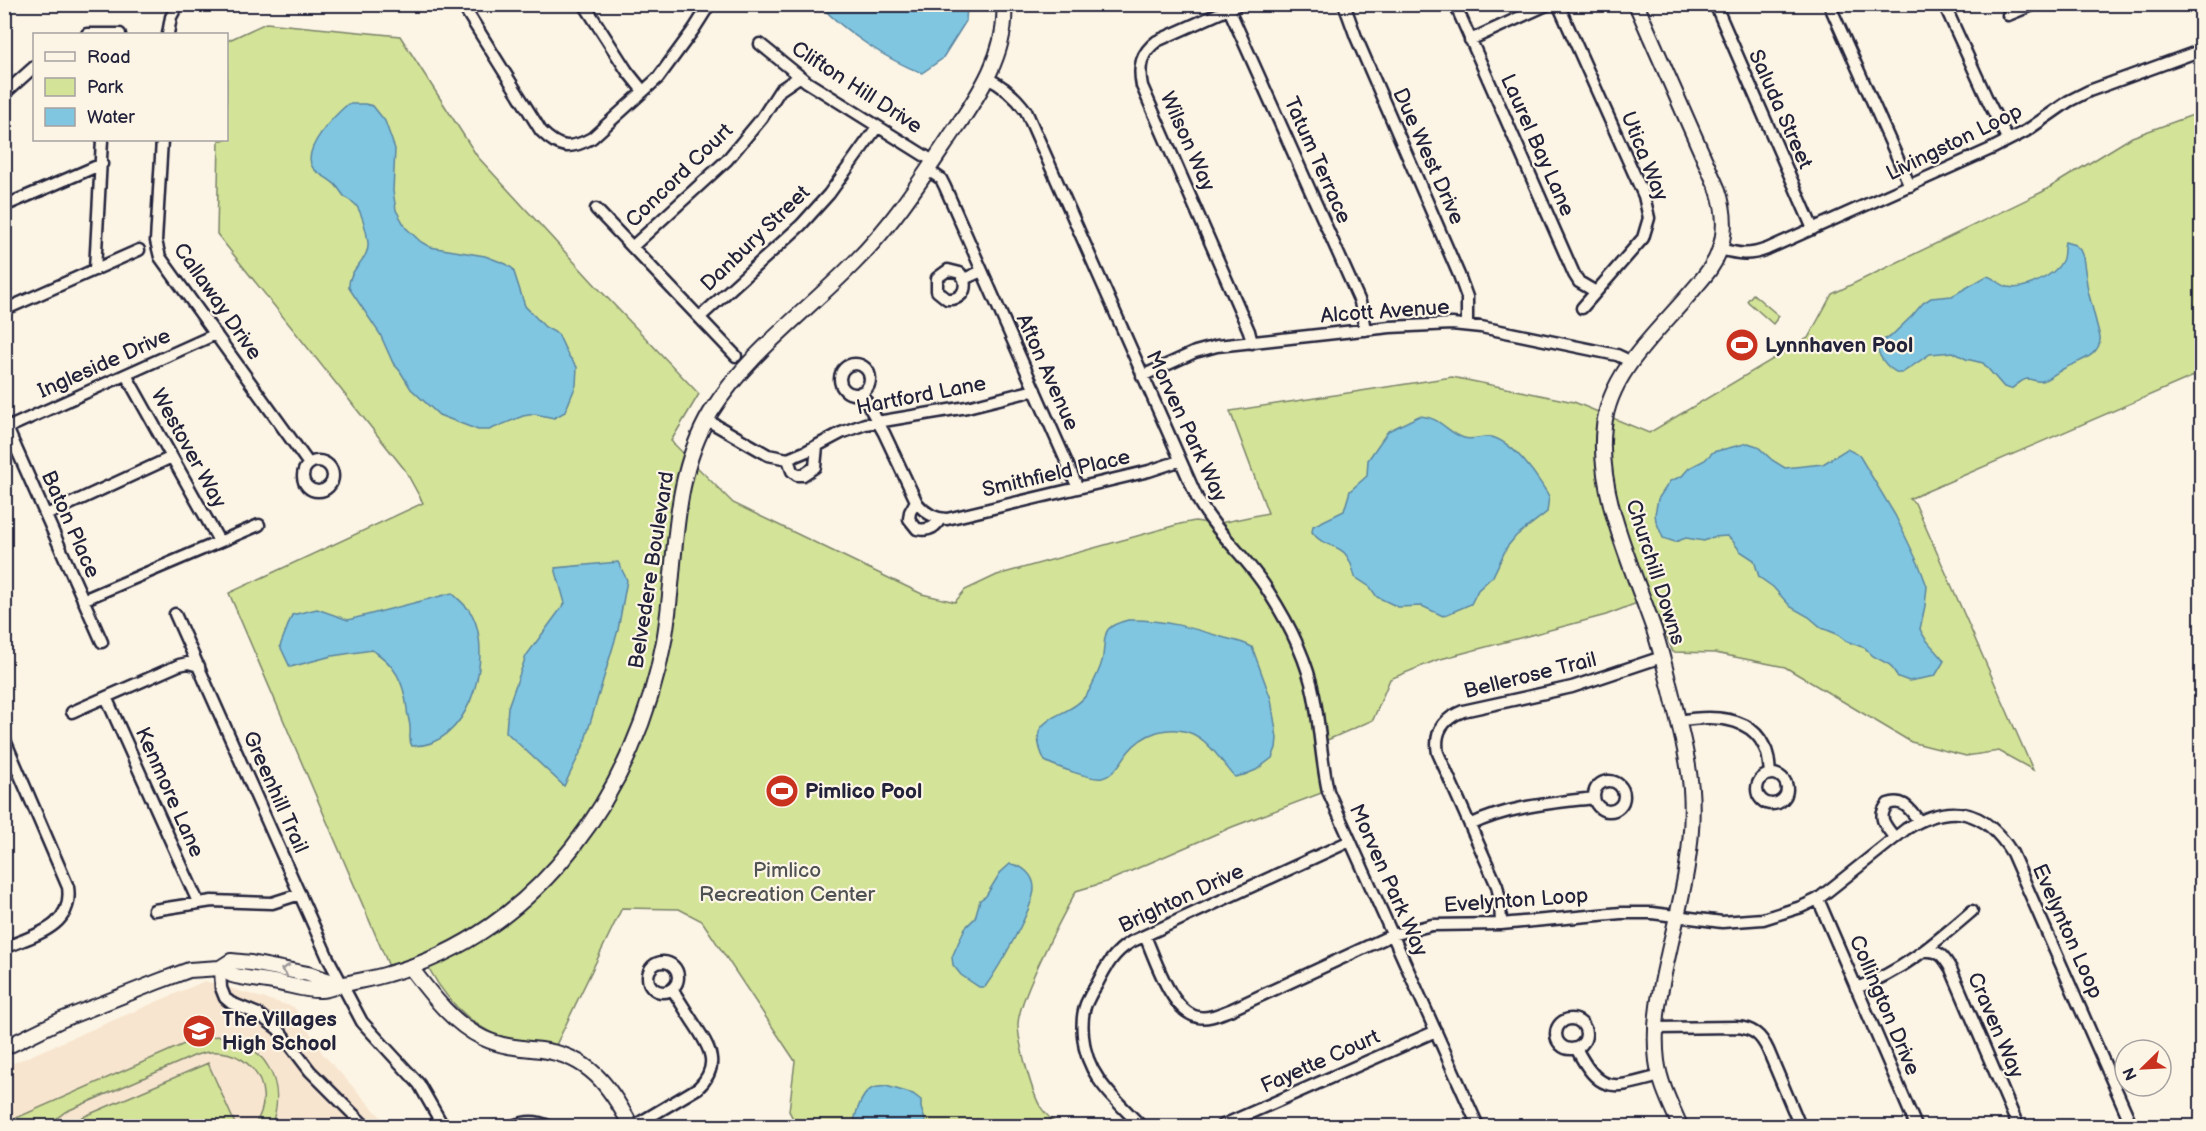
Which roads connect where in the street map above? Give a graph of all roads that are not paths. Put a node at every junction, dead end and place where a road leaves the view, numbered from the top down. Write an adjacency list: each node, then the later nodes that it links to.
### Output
1 (178, 4): 17 (street)
2 (462, 4): 24 (street)
3 (584, 4): 24 (street)
4 (706, 4): 24 (street)
5 (1004, 4): 23 (street, Belvedere Boulevard)
6 (1344, 4): 46 (street, Due West Drive)
7 (1455, 4): 18 (street, Laurel Bay Lane)
8 (1549, 4): 18 (street)
9 (1558, 4): 42 (street, Utica Way)
10 (1636, 4): 37 (street, Churchill Downs)
11 (1715, 4): 35 (street, Saluda Street)
12 (1829, 4): 32 (street)
13 (1944, 4): 27 (street)
14 (2035, 4): 16 (street)
15 (1234, 7): 47 (street, Tatum Terrace); 49 (street, Wilson Way)
16 (2008, 15)
17 (168, 33)
18 (1470, 40): 42 (street, Laurel Bay Lane)
19 (760, 44): 22 (street, Clifton Hill Drive)
20 (2202, 50): 27 (street, Livingston Loop)
21 (33, 68): 25 (street)
22 (799, 77): 26 (street, Clifton Hill Drive); 36 (street, Concord Court)
23 (987, 78): 31 (street, Belvedere Boulevard); 53 (street, Morven Park Way)
24 (643, 91)
25 (4, 94)
26 (877, 127): 31 (street, Clifton Hill Drive); 45 (street, Danbury Street)
27 (2008, 140): 32 (street, Livingston Loop)
28 (102, 141): 30 (street)
29 (162, 141): 48 (street, Callaway Drive)
30 (102, 164): 33 (street); 39 (street)
31 (930, 166): 40 (street, Afton Avenue); 56 (street, Belvedere Boulevard)
32 (1910, 186): 35 (street, Livingston Loop)
33 (4, 206)
34 (596, 209): 36 (street)
35 (1813, 229): 37 (street, Livingston Loop)
36 (632, 247): 45 (street)
37 (1720, 249): 51 (street, Churchill Downs)
38 (139, 250): 39 (street)
39 (95, 270): 44 (street)
40 (982, 271): 41 (street); 54 (street, Afton Avenue)
41 (964, 279)
42 (1596, 292): 43 (street, Utica Way)
43 (1582, 308)
44 (4, 310)
45 (699, 317): 50 (street)
46 (1467, 326): 47 (street, Alcott Avenue); 51 (street, Alcott Avenue)
47 (1365, 330): 49 (street, Alcott Avenue)
48 (216, 334): 52 (street, Ingleside Drive); 63 (street, Callaway Drive)
49 (1252, 343): 53 (street, Alcott Avenue)
50 (736, 356)
51 (1632, 362): 73 (street, Churchill Downs)
52 (126, 375): 58 (street, Ingleside Drive); 60 (street, Westover Way)
53 (1142, 376): 62 (street, Morven Park Way)
54 (1035, 390): 57 (street, Hartford Lane); 64 (street, Afton Avenue)
55 (861, 392): 57 (street, Smithfield Place)
56 (707, 420): 61 (street); 97 (street, Belvedere Boulevard)
57 (878, 422): 59 (street, Hartford Lane); 65 (street, Smithfield Place)
58 (6, 425): 66 (street, Baton Place)
59 (817, 446): 61 (street, Hartford Lane); 61 (street)
60 (172, 458): 66 (street); 69 (street, Westover Way)
61 (788, 459)
62 (1179, 461): 64 (street, Smithfield Place); 84 (street, Morven Park Way)
63 (309, 464)
64 (1078, 488): 67 (street, Smithfield Place)
65 (916, 501): 67 (street, Smithfield Place); 67 (street, Smithfield Place)
66 (46, 515): 70 (street, Baton Place)
67 (940, 519)
68 (259, 525): 69 (street)
69 (219, 541): 70 (street)
70 (83, 600): 72 (street, Baton Place)
71 (175, 614): 74 (street, Greenhill Trail)
72 (102, 642)
73 (1662, 657): 77 (street, Churchill Downs); 82 (street, Bellerose Trail)
74 (199, 666): 75 (street); 85 (street, Greenhill Trail)
75 (106, 697): 76 (street); 87 (street, Kenmore Lane)
76 (72, 712)
77 (1678, 721): 79 (street); 90 (street, Churchill Downs)
78 (4, 738): 94 (street)
79 (1770, 774)
80 (1594, 798): 82 (street)
81 (1918, 821): 83 (street, Evelynton Loop); 83 (street); 118 (street, Evelynton Loop)
82 (1470, 825): 91 (street, Bellerose Trail)
83 (1895, 838): 86 (street, Evelynton Loop)
84 (1350, 841): 92 (street, Morven Park Way); 93 (street, Brighton Drive)
85 (300, 894): 87 (street); 98 (street, Greenhill Trail)
86 (1818, 899): 90 (street, Evelynton Loop); 99 (street, Collington Drive)
87 (198, 902): 88 (street)
88 (154, 910)
89 (1972, 911): 95 (street)
90 (1677, 917): 91 (street, Evelynton Loop); 101 (street, Churchill Downs)
91 (1501, 924): 92 (street, Evelynton Loop)
92 (1392, 935): 93 (street, Evelynton Loop); 102 (street, Morven Park Way)
93 (1145, 936): 111 (street, Brighton Drive)
94 (4, 948)
95 (1927, 951): 99 (street); 117 (street, Craven Way)
96 (220, 968): 98 (street, Belvedere Boulevard); 103 (street, Belvedere Boulevard); 106 (street)
97 (411, 968): 98 (street, Belvedere Boulevard); 110 (street)
98 (342, 985): 107 (street, Greenhill Trail)
99 (1856, 988): 116 (street, Collington Drive)
100 (672, 989): 110 (street)
101 (1655, 1029): 105 (street, Churchill Downs); 115 (street)
102 (1436, 1031): 112 (street, Fayette Court); 113 (street, Morven Park Way)
103 (4, 1047)
104 (1576, 1048): 105 (street)
105 (1660, 1076): 114 (street, Churchill Downs)
106 (364, 1126)
107 (443, 1126)
108 (513, 1126): 109 (street)
109 (548, 1126)
110 (632, 1126)
111 (1141, 1126)
112 (1221, 1126)
113 (1475, 1126)
114 (1680, 1126)
115 (1800, 1126)
116 (1916, 1126)
117 (2018, 1126)
118 (2132, 1126)

